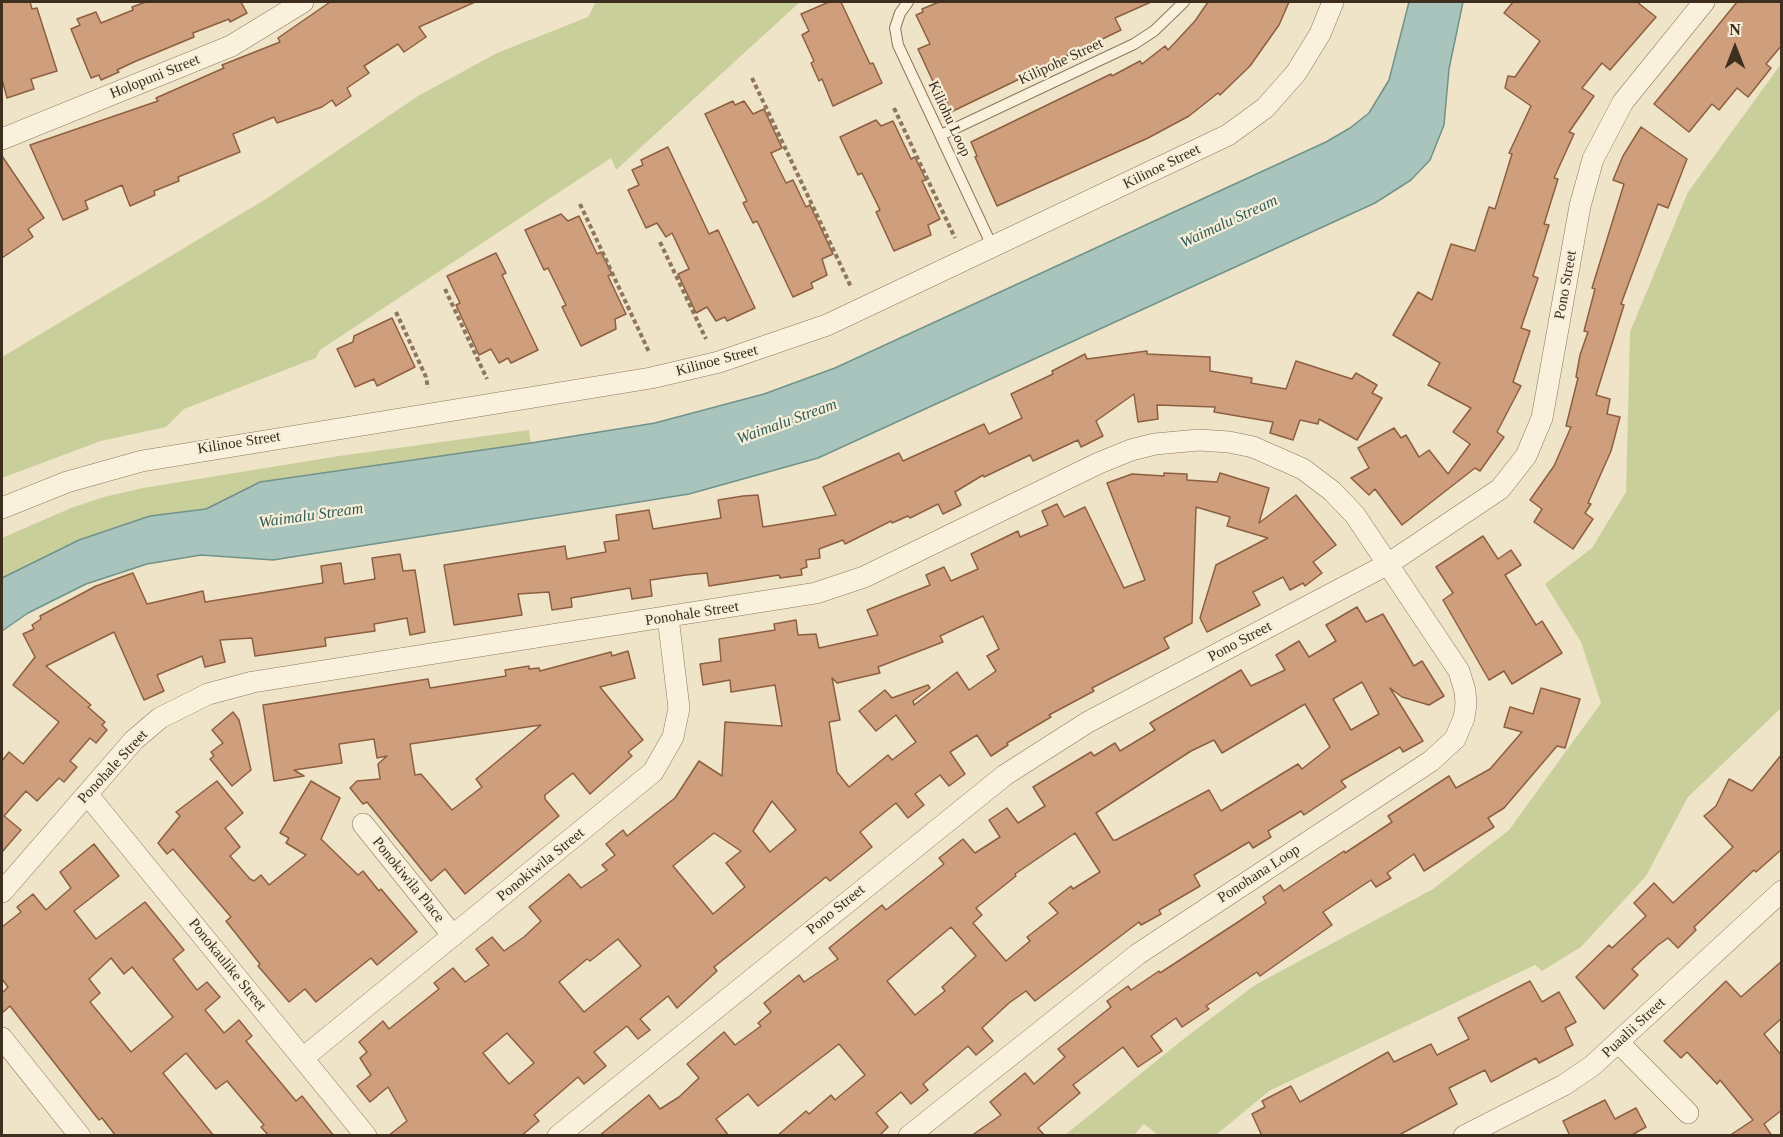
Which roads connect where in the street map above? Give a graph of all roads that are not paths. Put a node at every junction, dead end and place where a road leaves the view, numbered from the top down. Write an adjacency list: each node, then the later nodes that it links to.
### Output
1 (303, 2): 7 (street, Holopuni Street)
2 (908, 2): 6 (lane, Kiliohu Loop)
3 (1184, 2): 6 (lane, Kilipohe Street)
4 (1333, 2): 8 (street, Kilinoe Street)
5 (1704, 2): 10 (street, Pono Street)
6 (941, 135): 8 (lane, Kiliohu Loop)
7 (2, 139)
8 (993, 248): 9 (street, Kilinoe Street)
9 (2, 508)
10 (1388, 564): 11 (street, Ponohale Street); 23 (street, Pono Street); 24 (street, Ponohana Loop)
11 (668, 617): 12 (street, Ponohale Street); 16 (street, Ponokiwila Street)
12 (87, 794): 15 (street, Ponohale Street); 19 (street, Ponokaulike Street)
13 (363, 824): 16 (street, Ponokiwila Place)
14 (1782, 891): 18 (street, Puaalii Street)
15 (2, 892)
16 (453, 936): 19 (street, Ponokiwila Street)
17 (2, 1038): 21 (street)
18 (1619, 1043): 20 (street); 25 (street, Puaalii Street)
19 (303, 1058): 22 (street, Ponokaulike Street)
20 (1688, 1113)
21 (80, 1136)
22 (366, 1136)
23 (558, 1136)
24 (909, 1136)
25 (1464, 1136)

